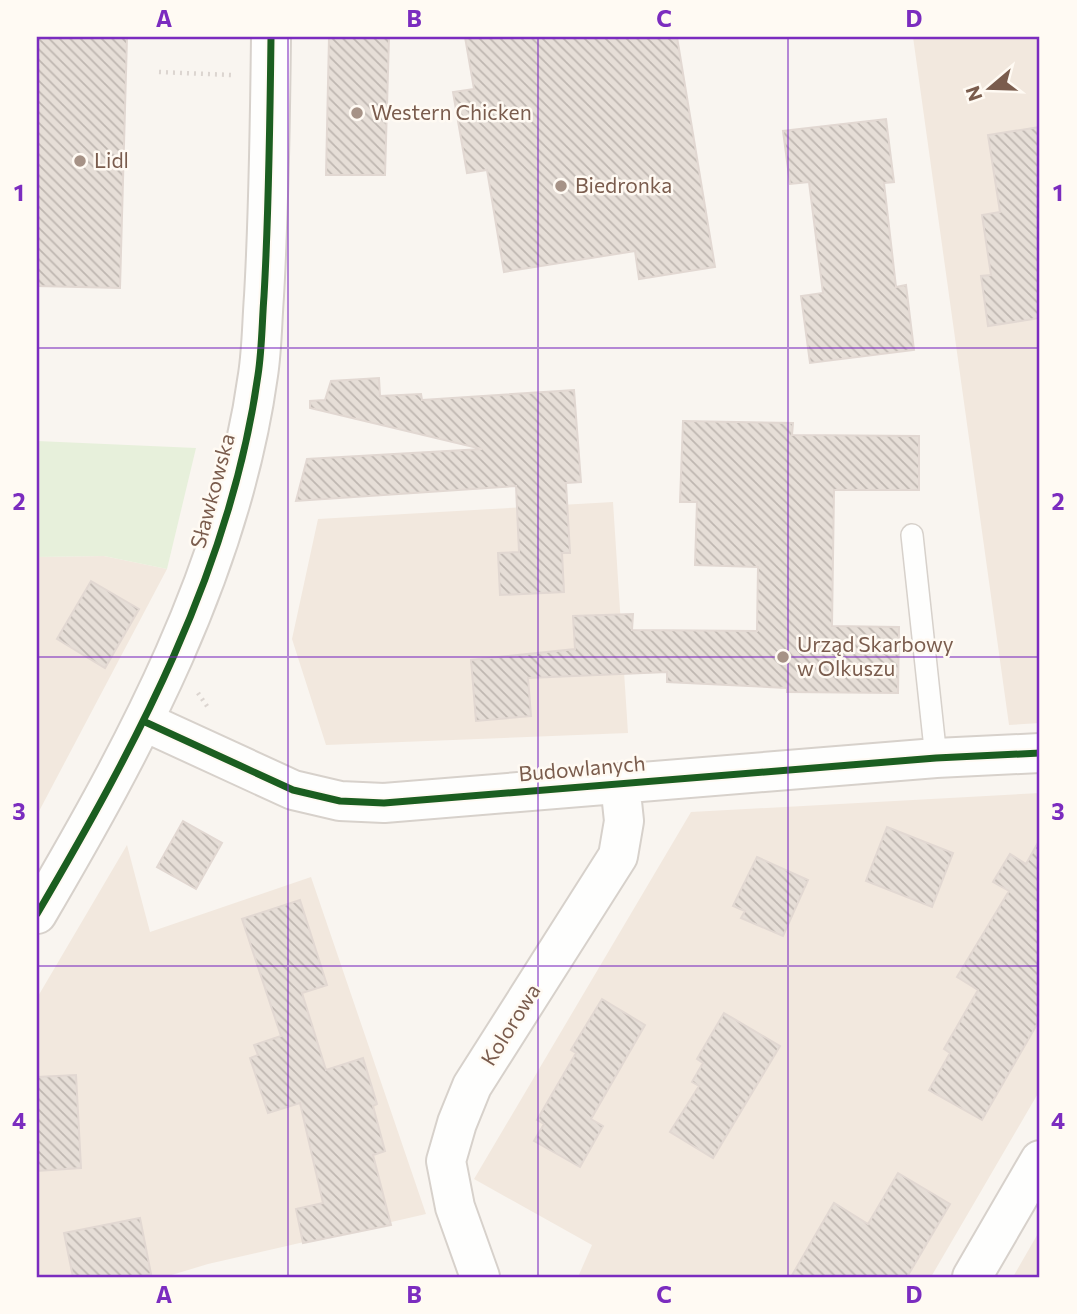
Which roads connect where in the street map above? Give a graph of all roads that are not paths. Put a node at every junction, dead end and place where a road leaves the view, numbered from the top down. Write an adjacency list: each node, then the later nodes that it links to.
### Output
1 (271, 37): 3 (street, Sławkowska)
2 (912, 535): 5 (lane)
3 (143, 721): 6 (street, Budowlanych); 7 (street, Sławkowska)
4 (1040, 753): 5 (street, Budowlanych)
5 (936, 758): 6 (street, Budowlanych)
6 (620, 783): 9 (street, Kolorowa)
7 (37, 914)
8 (1040, 1160): 10 (street)
9 (480, 1277)
10 (972, 1277)

